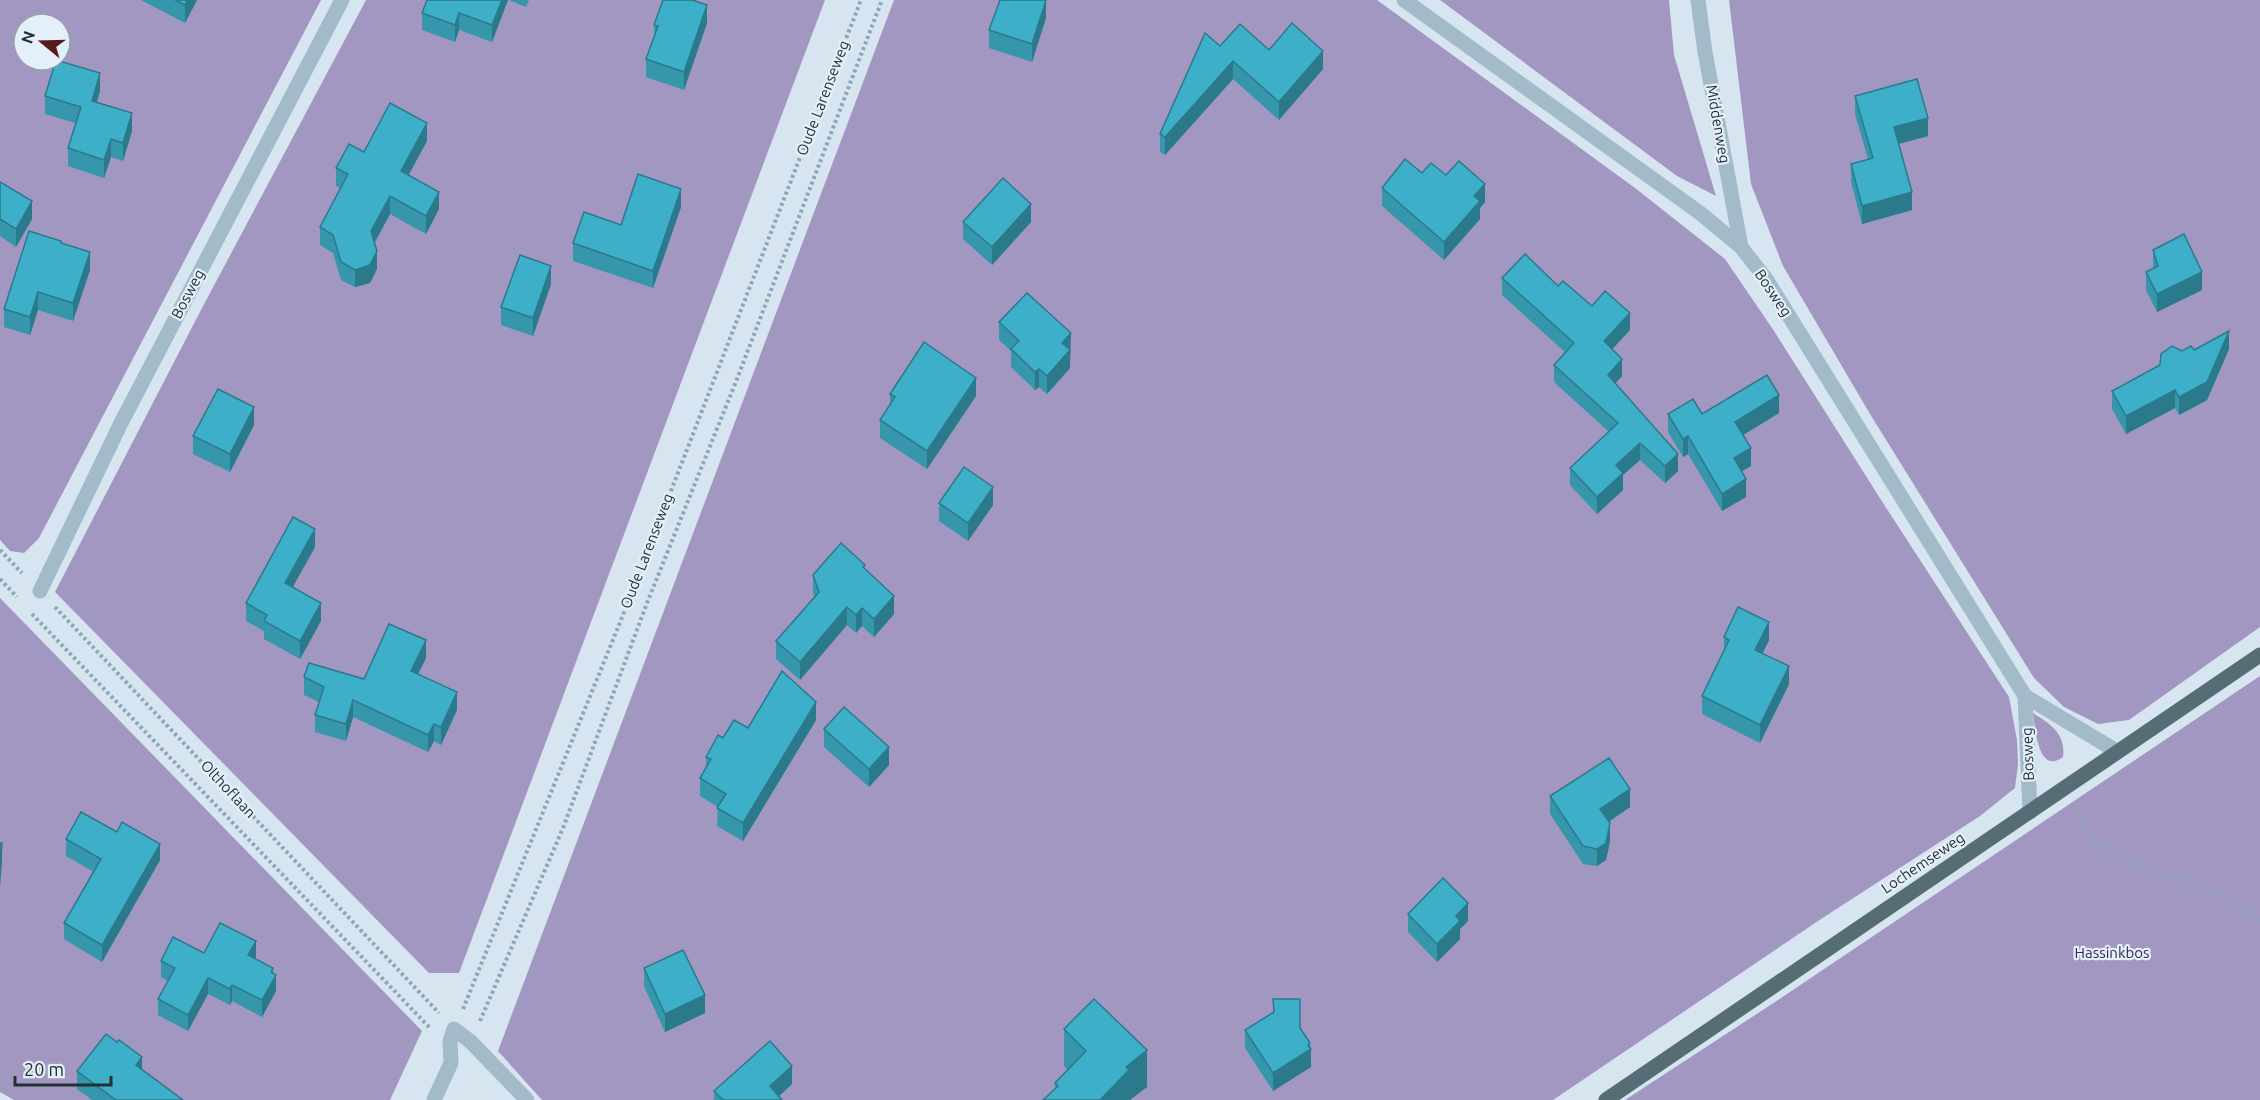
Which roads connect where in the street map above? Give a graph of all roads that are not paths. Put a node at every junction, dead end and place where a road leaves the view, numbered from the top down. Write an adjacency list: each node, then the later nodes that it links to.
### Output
1 (342, 0): 5 (street, Bosweg)
2 (1404, 0): 4 (street, Bosweg)
3 (1698, 0): 4 (street, Middenweg)
4 (1741, 247): 7 (street, Bosweg)
5 (40, 591)
6 (2260, 655): 8 (main road, Lochemseweg)
7 (2025, 696): 8 (street, Bosweg); 9 (street, Bosweg)
8 (2118, 752): 9 (main road, Lochemseweg)
9 (2030, 812): 12 (main road, Lochemseweg)
10 (434, 1100): 11 (street)
11 (527, 1100)
12 (1605, 1100)

